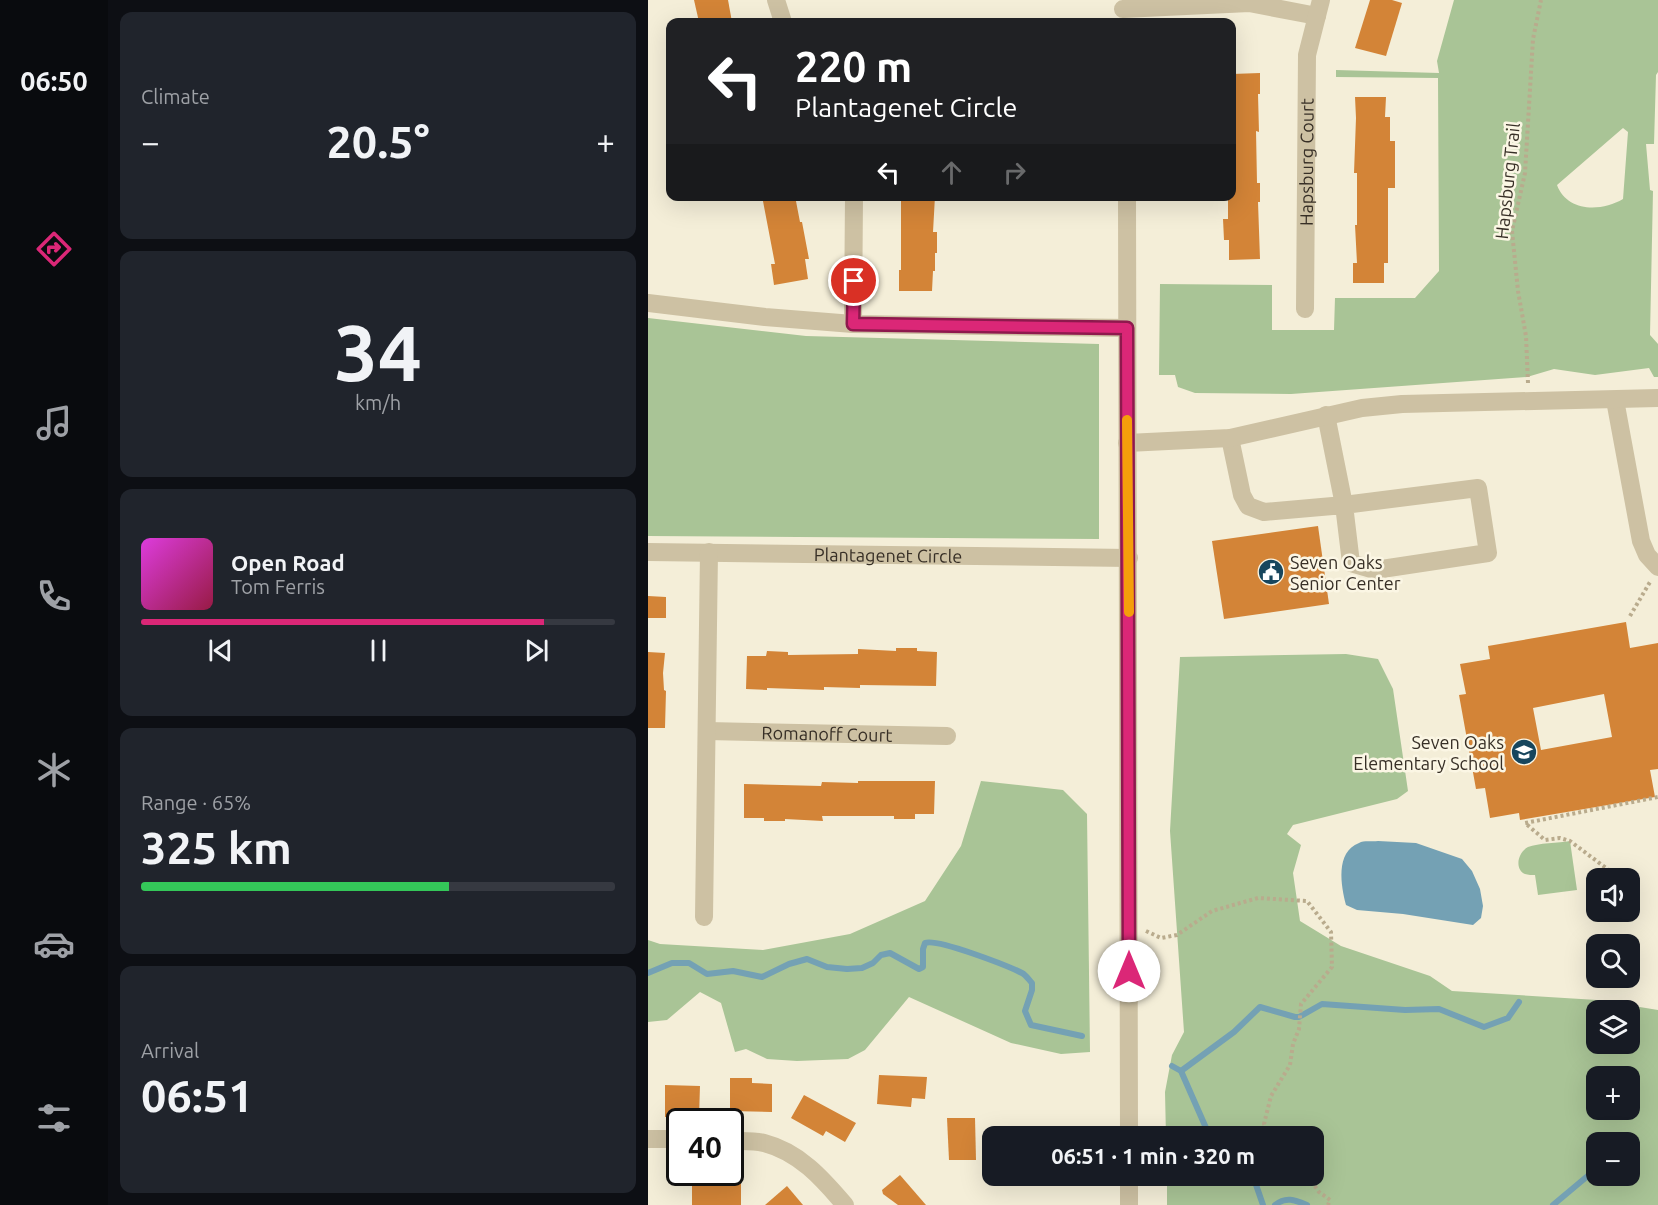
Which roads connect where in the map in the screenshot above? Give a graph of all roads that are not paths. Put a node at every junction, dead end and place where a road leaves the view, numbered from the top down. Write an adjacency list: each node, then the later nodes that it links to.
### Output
1 (776, 0): 4 (street)
2 (1319, 8): 3 (street, Hapsburg Court); 8 (street, Hapsburg Court)
3 (1123, 10)
4 (782, 18)
5 (854, 201): 9 (street)
6 (1127, 201): 10 (street)
7 (648, 303): 9 (street)
8 (1305, 309)
9 (853, 324): 10 (street)
10 (1127, 328): 15 (street)
11 (1658, 398): 12 (street)
12 (1615, 400): 13 (street); 20 (street)
13 (1326, 415): 14 (street); 16 (street)
14 (1230, 438): 15 (street); 16 (street)
15 (1127, 443): 19 (street)
16 (1344, 505): 16 (street)
17 (648, 552): 18 (street, Plantagenet Circle)
18 (709, 552): 19 (street, Plantagenet Circle); 21 (street)
19 (1129, 558): 24 (street)
20 (1654, 574)
21 (706, 731): 22 (street, Romanoff Court); 23 (street)
22 (947, 736)
23 (705, 917)
24 (1129, 1126)
25 (648, 1139): 26 (street)
26 (666, 1139)
27 (744, 1141): 29 (street)
28 (1129, 1186): 30 (street)
29 (845, 1205)
30 (1129, 1205)

